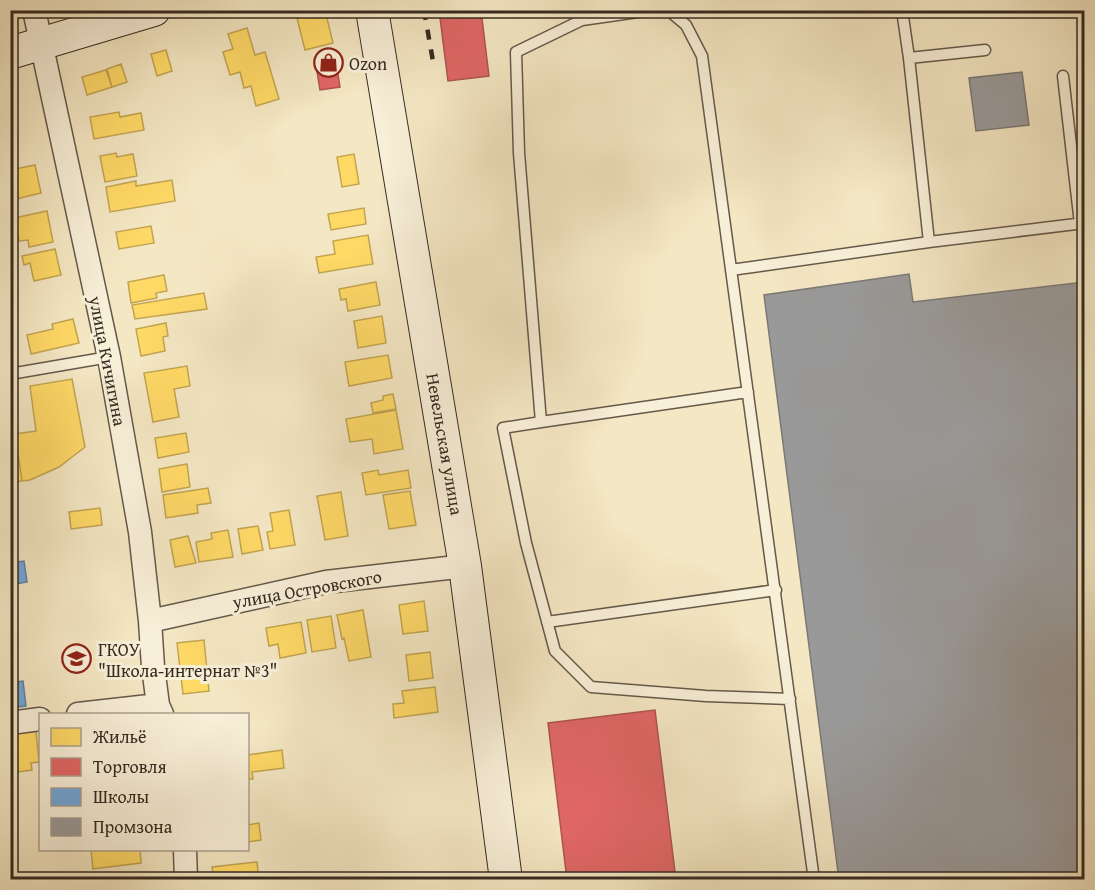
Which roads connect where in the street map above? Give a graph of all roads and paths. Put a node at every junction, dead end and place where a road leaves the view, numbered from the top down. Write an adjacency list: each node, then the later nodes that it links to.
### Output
1 (34, 10): 8 (street, улица Кичигина)
2 (153, 10): 8 (street)
3 (372, 10): 20 (street, Невельская улица)
4 (652, 10): 7 (lane)
5 (668, 10): 15 (lane)
6 (902, 10): 11 (lane)
7 (581, 15): 19 (lane)
8 (42, 43): 10 (street); 16 (street, улица Кичигина)
9 (985, 50): 11 (lane)
10 (10, 53)
11 (909, 58): 14 (lane)
12 (1063, 76): 13 (lane)
13 (1082, 223): 14 (lane)
14 (929, 242): 15 (lane)
15 (731, 270): 18 (lane)
16 (109, 357): 17 (lane); 23 (street, улица Кичигина)
17 (10, 374)
18 (748, 392): 19 (lane); 21 (lane)
19 (541, 422): 22 (lane)
20 (465, 566): 23 (street, улица Островского); 31 (street, Невельская улица)
21 (776, 590): 22 (lane); 24 (lane)
22 (547, 622): 24 (lane)
23 (145, 623): 25 (street, улица Кичигина)
24 (790, 699): 32 (lane)
25 (160, 710): 26 (street)
26 (98, 713)
27 (39, 719): 28 (street)
28 (10, 723)
29 (184, 851): 30 (street)
30 (186, 879)
31 (506, 879)
32 (814, 879)

